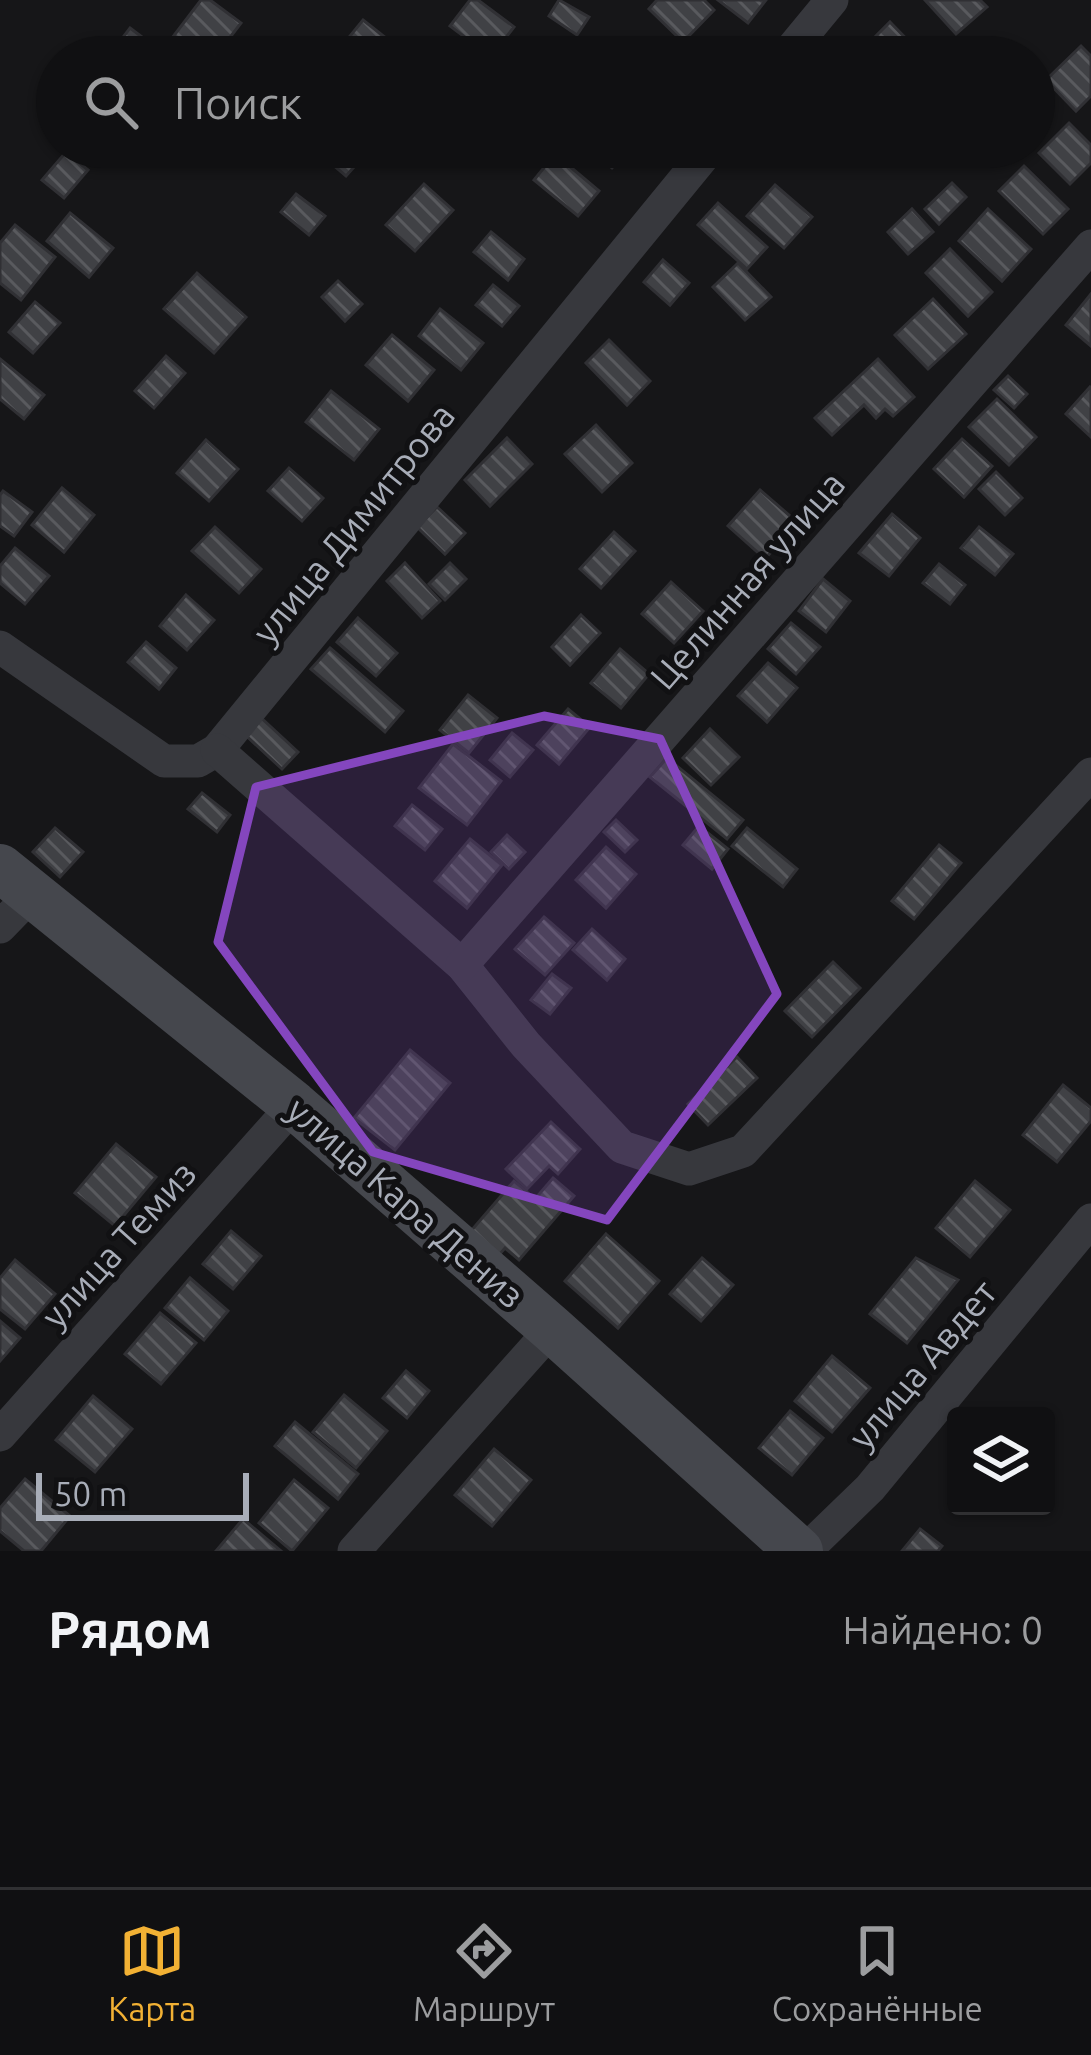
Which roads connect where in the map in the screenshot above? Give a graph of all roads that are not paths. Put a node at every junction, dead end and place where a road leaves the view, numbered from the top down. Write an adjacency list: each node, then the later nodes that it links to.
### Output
1 (832, 0): 2 (street)
2 (802, 36)
3 (694, 168): 6 (street, улица Димитрова)
4 (1091, 246): 9 (street, Целинная улица)
5 (0, 647): 6 (street)
6 (217, 750): 9 (street)
7 (1091, 774): 9 (street)
8 (10, 896): 10 (main road, улица Кара Дениз)
9 (462, 965)
10 (294, 1106): 12 (main road, улица Кара Дениз); 13 (street, улица Темиз)
11 (1091, 1220): 15 (street, улица Авдет)
12 (552, 1328): 14 (street); 15 (main road, улица Кара Дениз)
13 (0, 1436)
14 (354, 1551)
15 (802, 1551)

